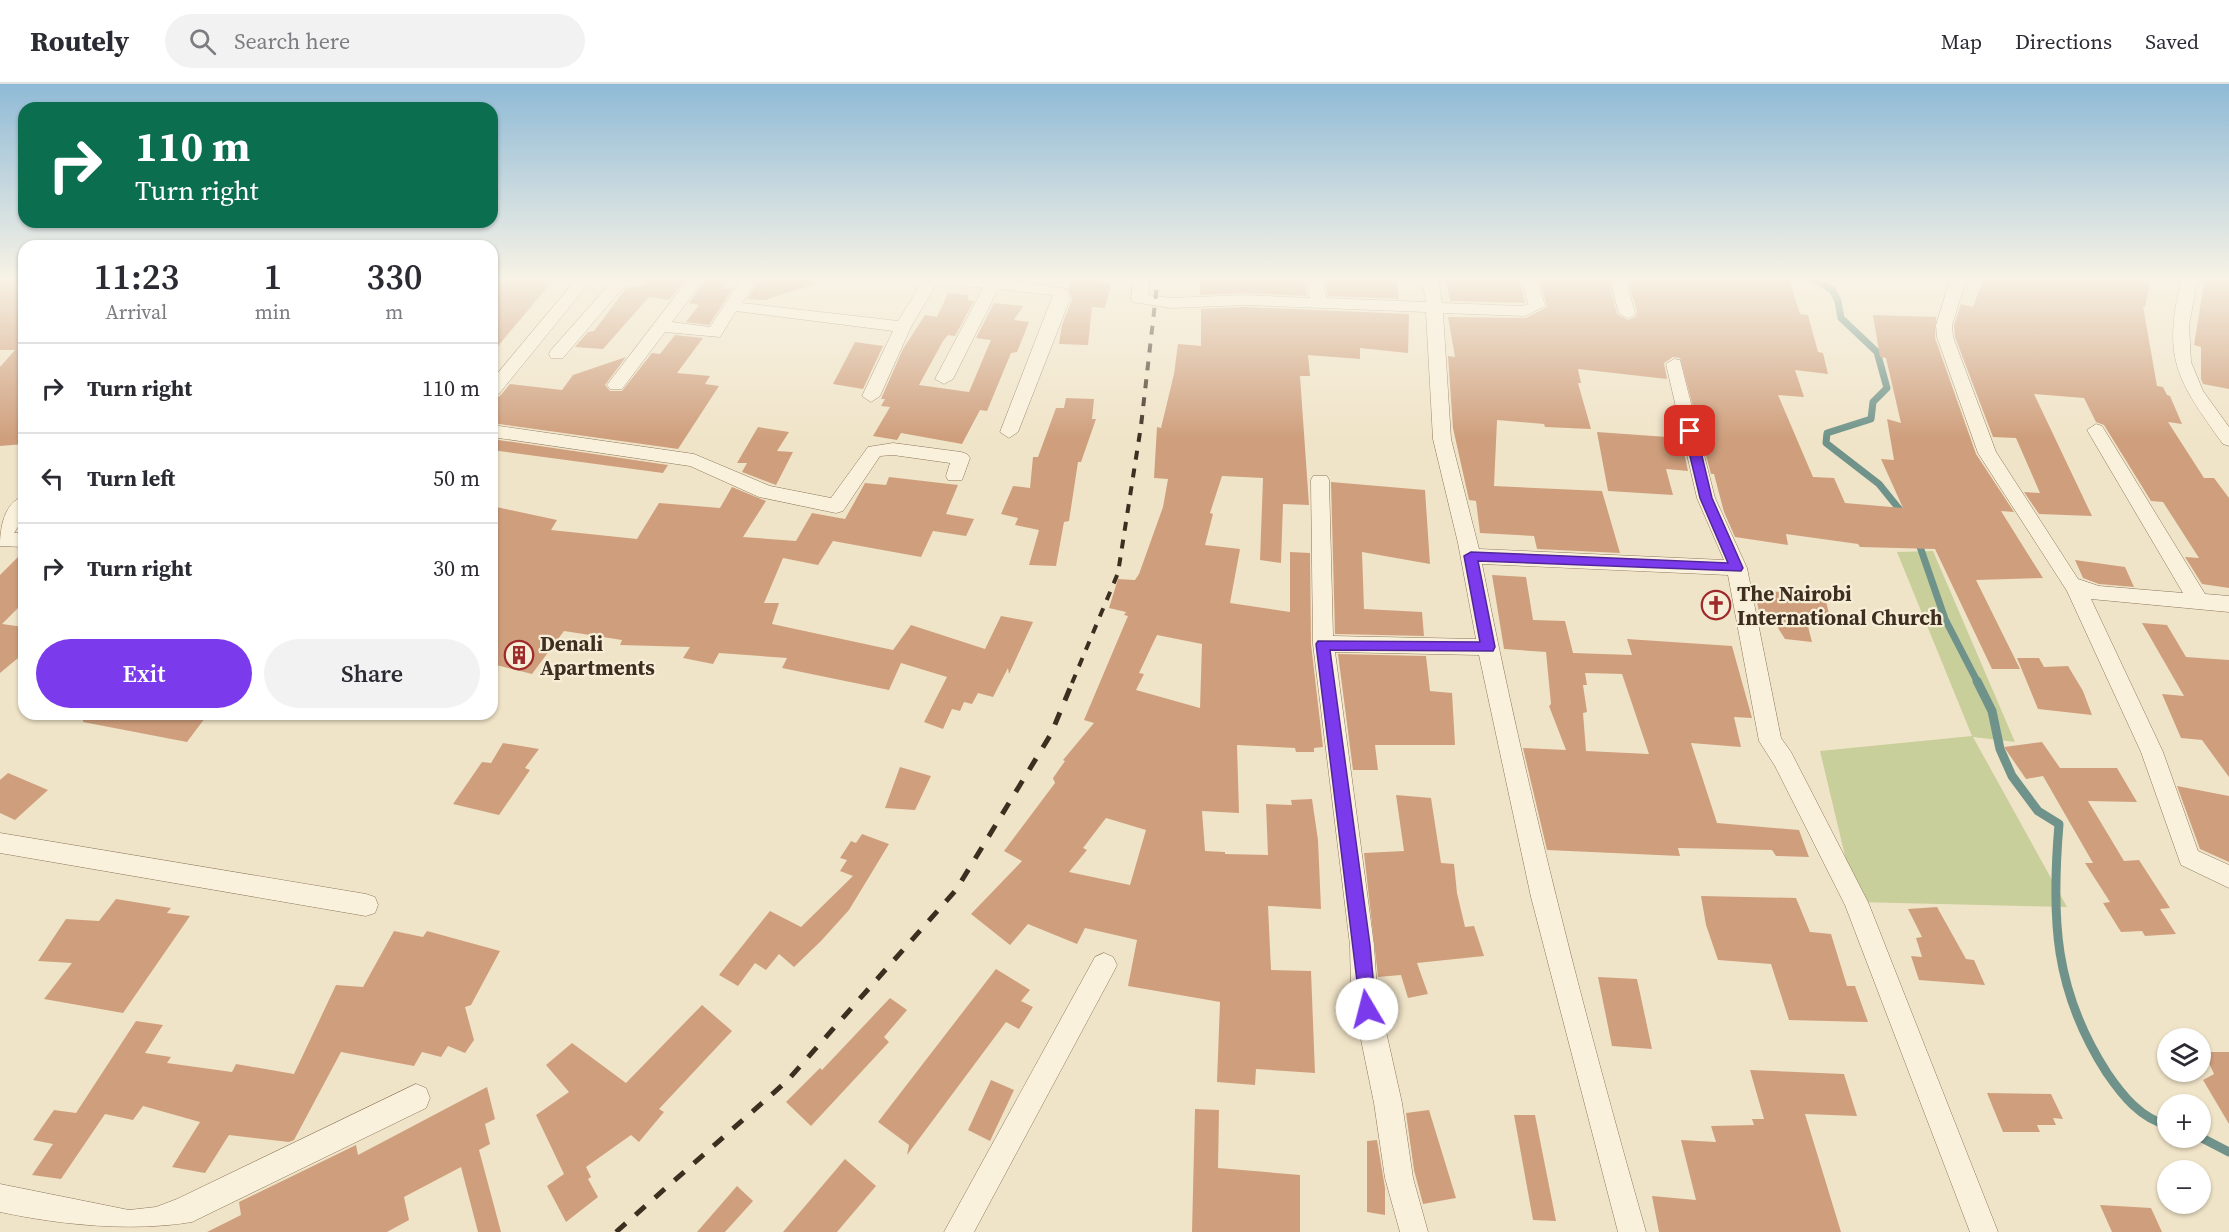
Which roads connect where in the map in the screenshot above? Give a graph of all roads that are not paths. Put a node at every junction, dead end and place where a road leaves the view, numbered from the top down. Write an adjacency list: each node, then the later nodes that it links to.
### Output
1 (542, 331): 15 (street)
2 (577, 331): 12 (street)
3 (658, 331): 16 (street)
4 (696, 331): 5 (street)
5 (716, 331)
6 (901, 331): 17 (street)
7 (969, 331): 14 (street)
8 (1049, 331): 20 (street)
9 (1437, 331): 27 (street)
10 (1944, 331): 29 (street)
11 (2182, 331): 21 (street)
12 (557, 354)
13 (1674, 364): 28 (street)
14 (944, 379)
15 (498, 384)
16 (616, 385)
17 (871, 396)
18 (2096, 430): 30 (street)
19 (498, 432): 22 (street)
20 (1010, 432)
21 (2229, 440)
22 (955, 476)
23 (1320, 480): 32 (street)
24 (18, 512): 25 (street)
25 (0, 538): 26 (street)
26 (18, 540)
27 (1471, 556): 28 (street); 33 (street)
28 (1737, 568): 43 (street)
29 (2076, 588): 30 (street); 35 (street)
30 (2199, 602): 31 (street)
31 (2229, 604)
32 (1323, 644): 33 (street); 41 (street)
33 (1488, 647): 42 (street)
34 (0, 843): 36 (street)
35 (2229, 877)
36 (366, 905)
37 (1104, 965): 40 (street)
38 (416, 1098): 39 (street)
39 (0, 1198)
40 (958, 1232)
41 (1414, 1232)
42 (1632, 1232)
43 (1984, 1232)

